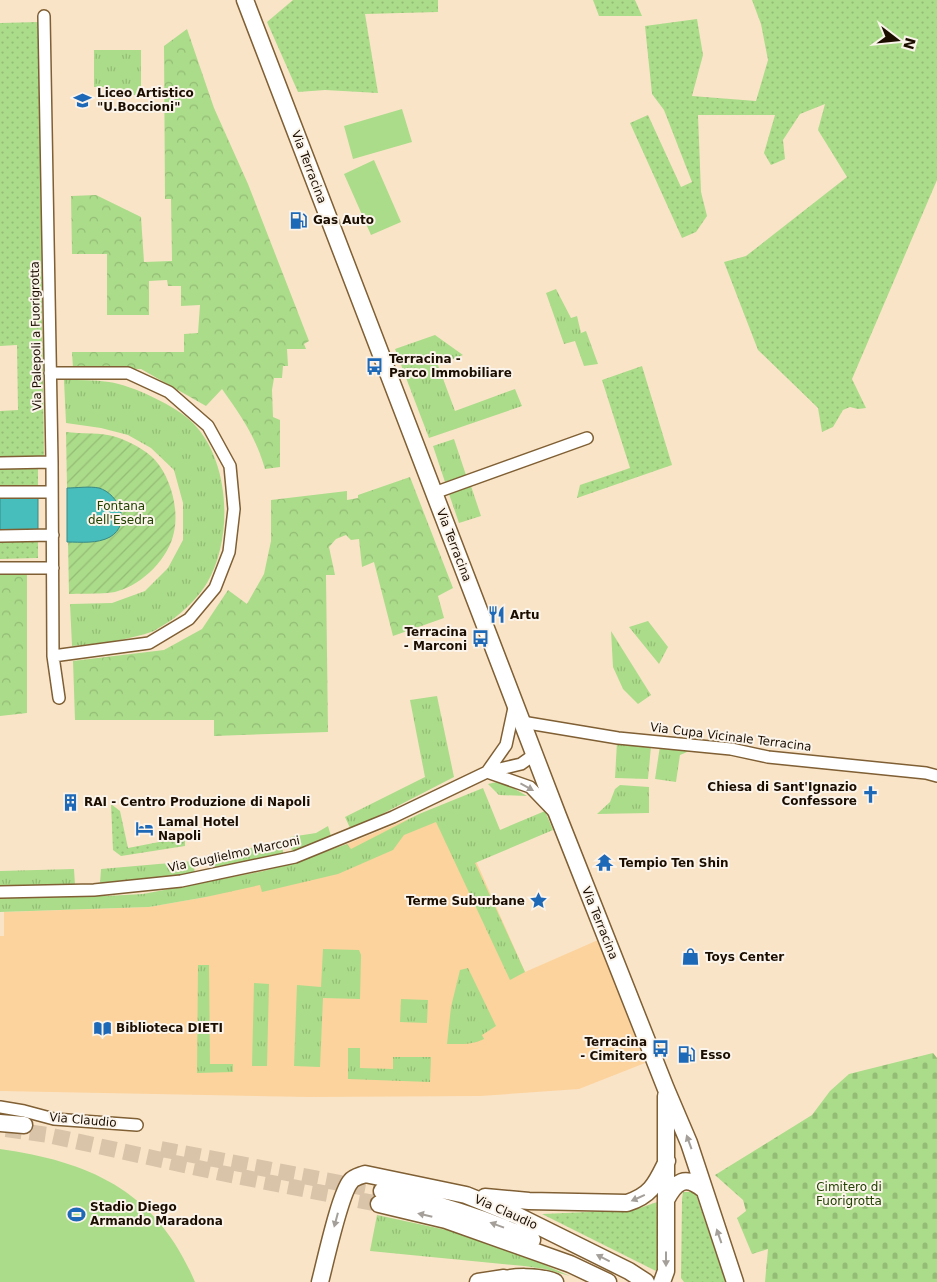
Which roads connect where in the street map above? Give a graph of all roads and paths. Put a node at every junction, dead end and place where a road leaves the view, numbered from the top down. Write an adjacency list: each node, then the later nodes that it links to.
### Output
1 (245, 0): 9 (main road, Via Terracina)
2 (44, 16): 3 (street, Via Palepoli a Fuorigrotta)
3 (50, 373): 5 (street, Via Palepoli a Fuorigrotta); 14 (street)
4 (587, 438): 9 (street)
5 (52, 462): 6 (street); 8 (street, Via Palepoli a Fuorigrotta)
6 (0, 463)
7 (0, 492): 8 (street)
8 (52, 492): 10 (street, Via Palepoli a Fuorigrotta)
9 (434, 492): 16 (main road, Via Terracina)
10 (53, 535): 11 (street); 13 (street, Via Palepoli a Fuorigrotta)
11 (0, 536)
12 (0, 568): 13 (street)
13 (53, 568): 14 (street, Via Palepoli a Fuorigrotta)
14 (53, 656): 15 (street, Via Palepoli a Fuorigrotta)
15 (59, 698)
16 (515, 703): 17 (main road, Via Terracina); 19 (street)
17 (522, 722): 18 (main road, Via Terracina); 20 (street, Via Cupa Vicinale Terracina)
18 (535, 754): 19 (street, Via Guglielmo Marconi); 21 (main road, Via Terracina)
19 (487, 772): 21 (street, one-way to 21); 22 (street, Via Guglielmo Marconi)
20 (937, 776)
21 (558, 816): 23 (main road, Via Terracina)
22 (0, 892)
23 (666, 1088): 28 (main road, Via Terracina); 29 (main road, Via Terracina, one-way to 23)
24 (0, 1107): 26 (street, Via Claudio)
25 (0, 1123): 27 (main road)
26 (137, 1124)
27 (24, 1125)
28 (667, 1161): 30 (main road, one-way to 30); 32 (main road, Via Terracina)
29 (703, 1189): 32 (main road); 40 (main road, Via Terracina, one-way to 29)
30 (466, 1195): 34 (main road, Via Claudio, one-way to 34); 38 (main road, Via Claudio, one-way to 30)
31 (380, 1198): 37 (main road, Via Claudio, one-way to 31)
32 (666, 1200): 39 (main road, Via Terracina, one-way to 39)
33 (500, 1280): 35 (main road); 36 (main road)
34 (320, 1282)
35 (478, 1282)
36 (556, 1282)
37 (608, 1282)
38 (646, 1282)
39 (662, 1282)
40 (735, 1282)

